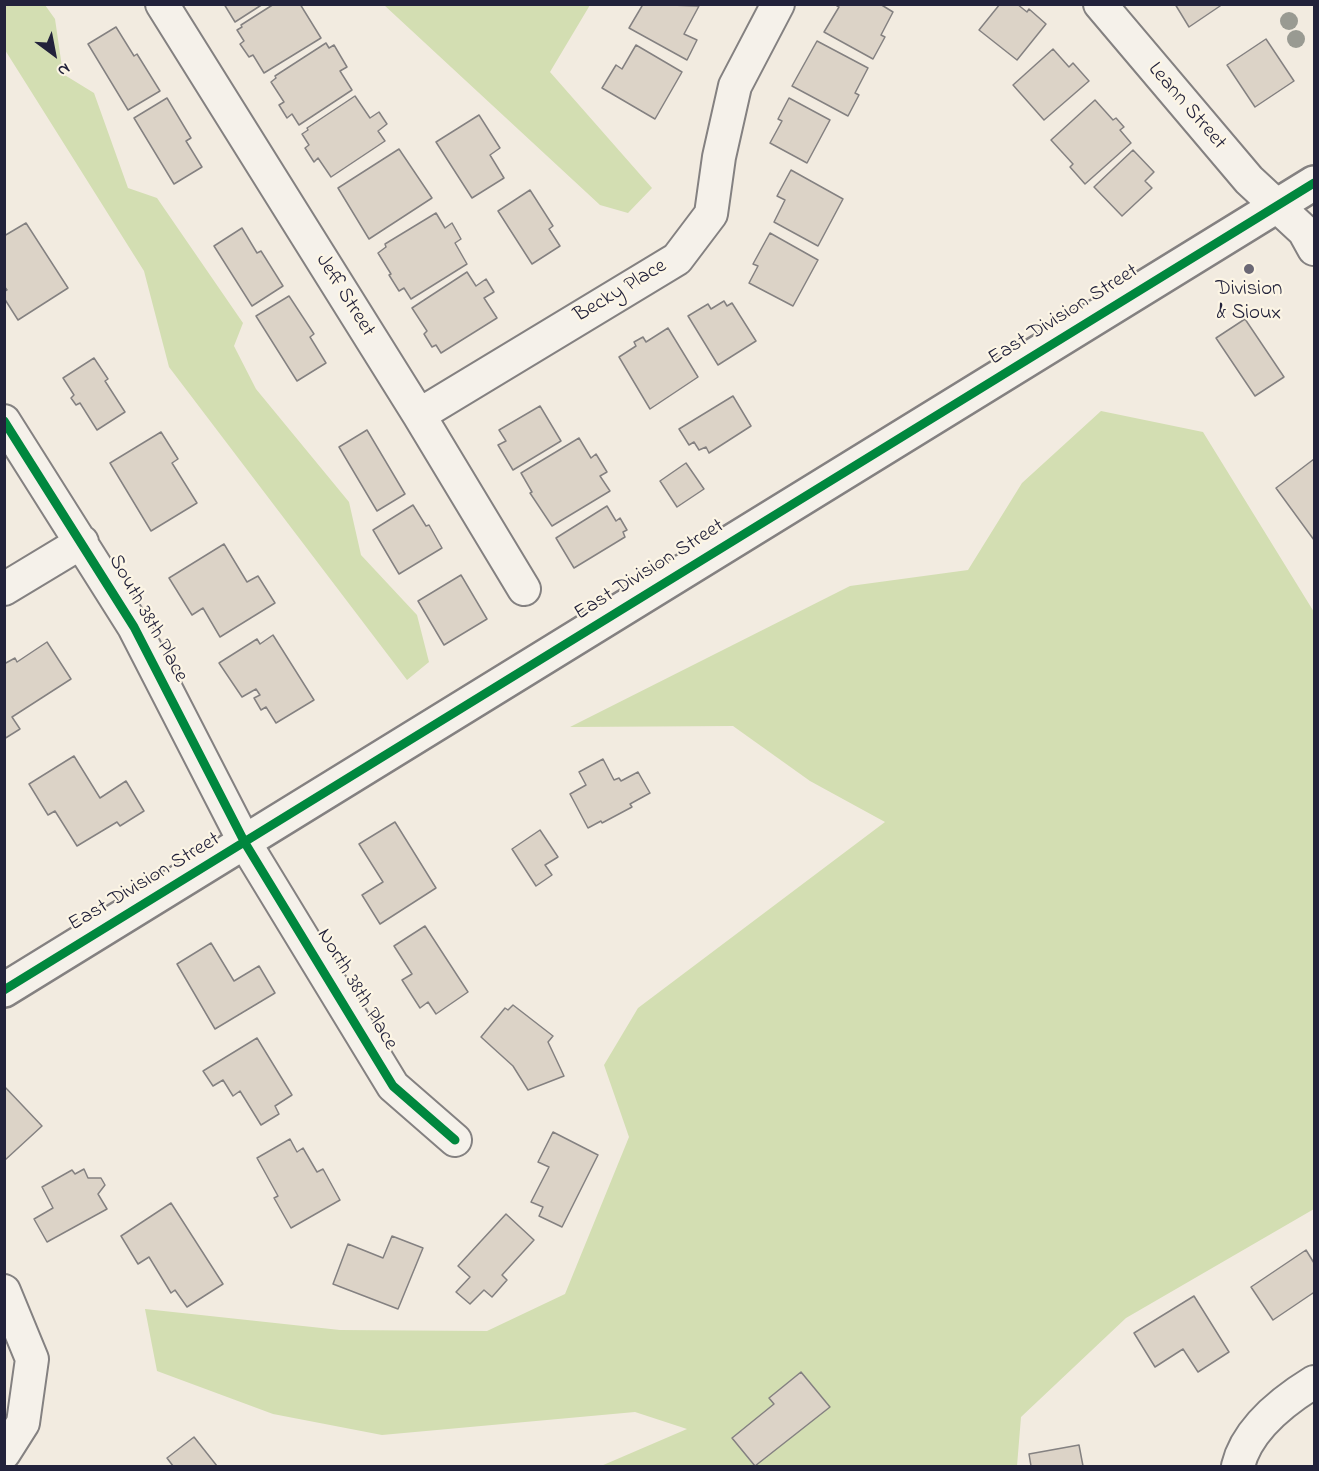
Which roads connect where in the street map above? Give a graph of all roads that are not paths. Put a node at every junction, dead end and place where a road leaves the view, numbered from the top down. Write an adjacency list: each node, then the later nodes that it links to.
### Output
1 (162, 4): 7 (street, Jeff Street)
2 (778, 4): 7 (street, Becky Place)
3 (1100, 4): 5 (street, Leann Street)
4 (1314, 183): 5 (street, East Division Street)
5 (1277, 206): 6 (street, Leann Street); 12 (street, East Division Street)
6 (1314, 249)
7 (419, 415): 11 (street, Jeff Street)
8 (4, 421): 9 (street, South 38th Place)
9 (82, 542): 10 (street); 12 (street, South 38th Place)
10 (4, 589)
11 (524, 589)
12 (245, 843): 13 (street, East Division Street); 14 (street, North 38th Place)
13 (4, 990)
14 (455, 1140)
15 (4, 1291): 17 (street)
16 (1314, 1382): 18 (street)
17 (4, 1453)
18 (1238, 1467)

